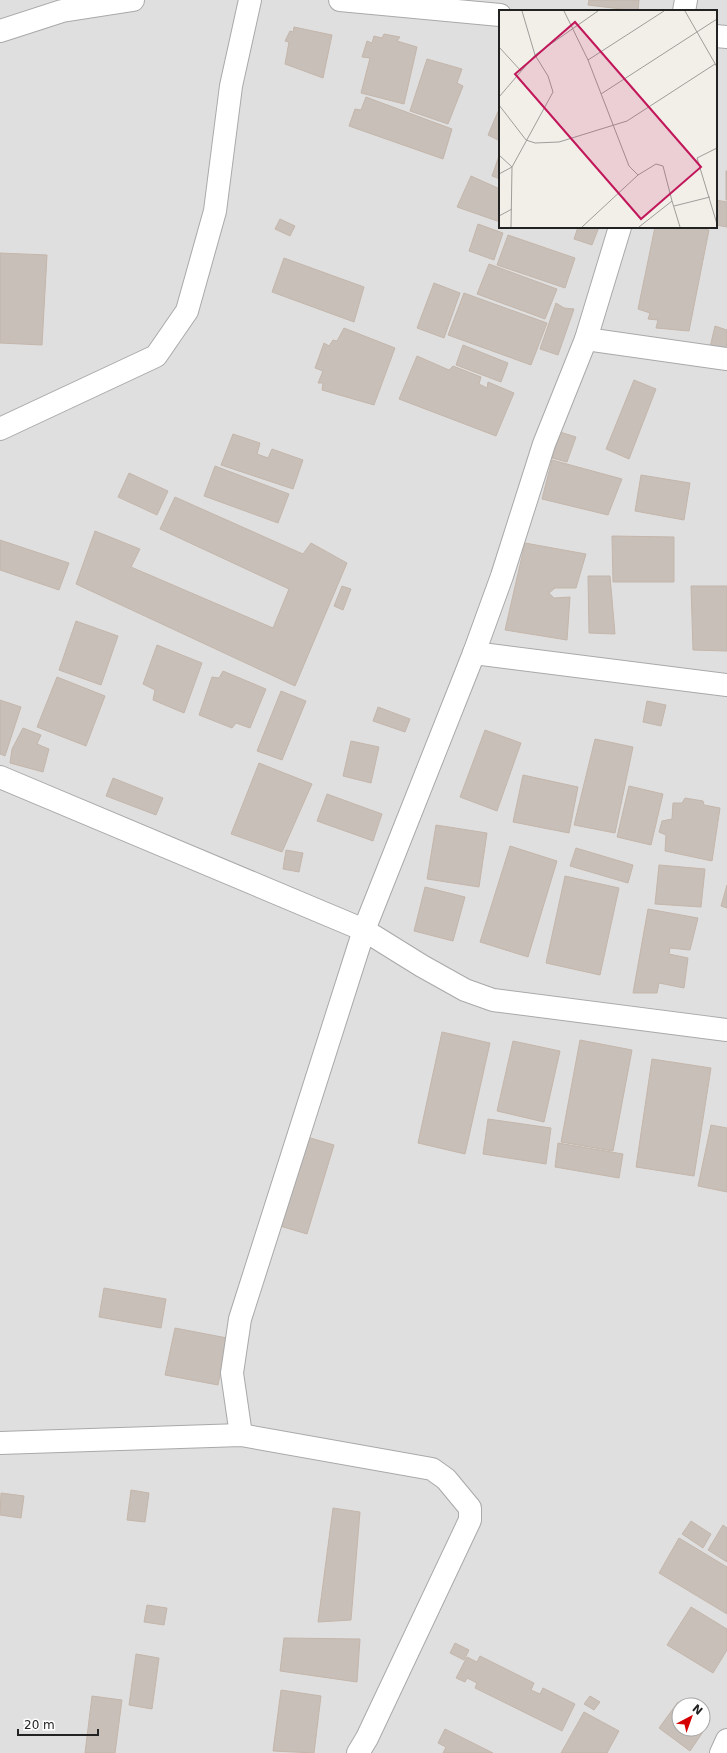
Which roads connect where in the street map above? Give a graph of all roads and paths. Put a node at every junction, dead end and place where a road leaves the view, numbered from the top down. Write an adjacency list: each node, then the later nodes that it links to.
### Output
1 (132, 0): 5 (street)
2 (250, 0): 14 (street)
3 (340, 0): 7 (street)
4 (686, 0): 6 (street)
5 (61, 6): 8 (street)
6 (684, 10)
7 (499, 15)
8 (0, 31)
9 (717, 36): 10 (street)
10 (727, 37)
11 (620, 228): 12 (street)
12 (586, 339): 13 (street); 15 (street)
13 (727, 359)
14 (0, 429)
15 (474, 653): 16 (street); 18 (street)
16 (727, 685)
17 (0, 777): 18 (street)
18 (364, 930): 19 (street); 20 (street)
19 (727, 1030)
20 (241, 1435): 21 (street); 23 (street)
21 (0, 1443)
22 (727, 1740): 24 (street)
23 (358, 1753)
24 (722, 1753)

